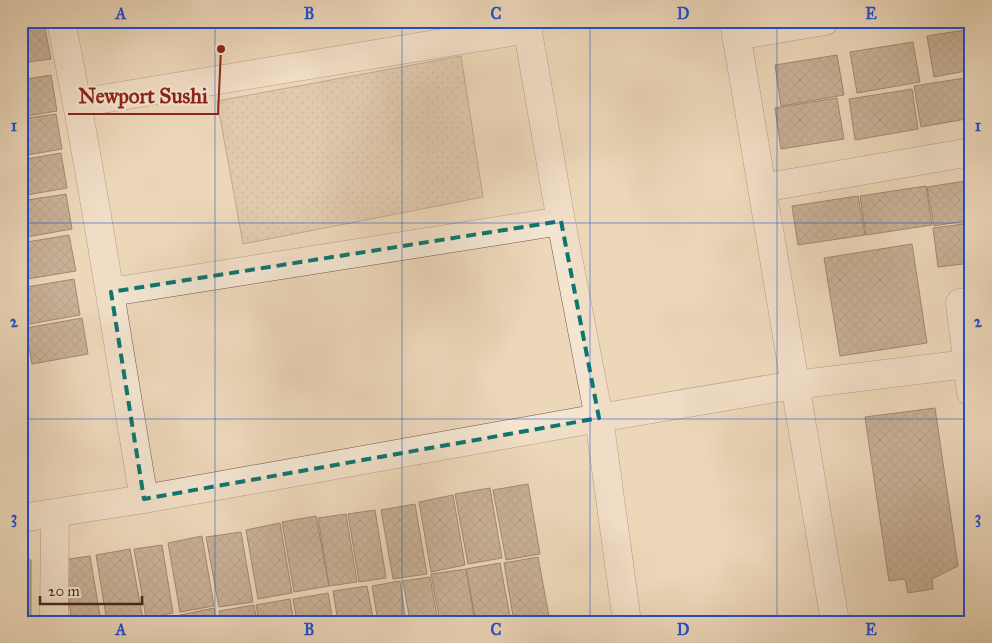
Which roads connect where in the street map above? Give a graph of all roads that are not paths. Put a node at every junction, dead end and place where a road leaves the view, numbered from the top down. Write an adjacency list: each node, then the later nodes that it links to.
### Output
1 (61, 21): 5 (street)
2 (826, 21): 4 (street)
3 (527, 25): 5 (street); 8 (street)
4 (735, 29): 7 (street)
5 (78, 103): 9 (street)
6 (971, 152): 7 (street)
7 (762, 188): 12 (street)
8 (561, 221): 9 (street); 14 (street)
9 (111, 292): 15 (street)
10 (971, 301): 11 (street)
11 (967, 364): 12 (street); 13 (street)
12 (794, 385): 14 (street); 20 (street)
13 (971, 392)
14 (599, 418): 15 (street); 19 (street)
15 (144, 499): 16 (street)
16 (55, 513): 17 (street); 18 (street)
17 (21, 518)
18 (54, 622)
19 (627, 622)
20 (835, 622)

